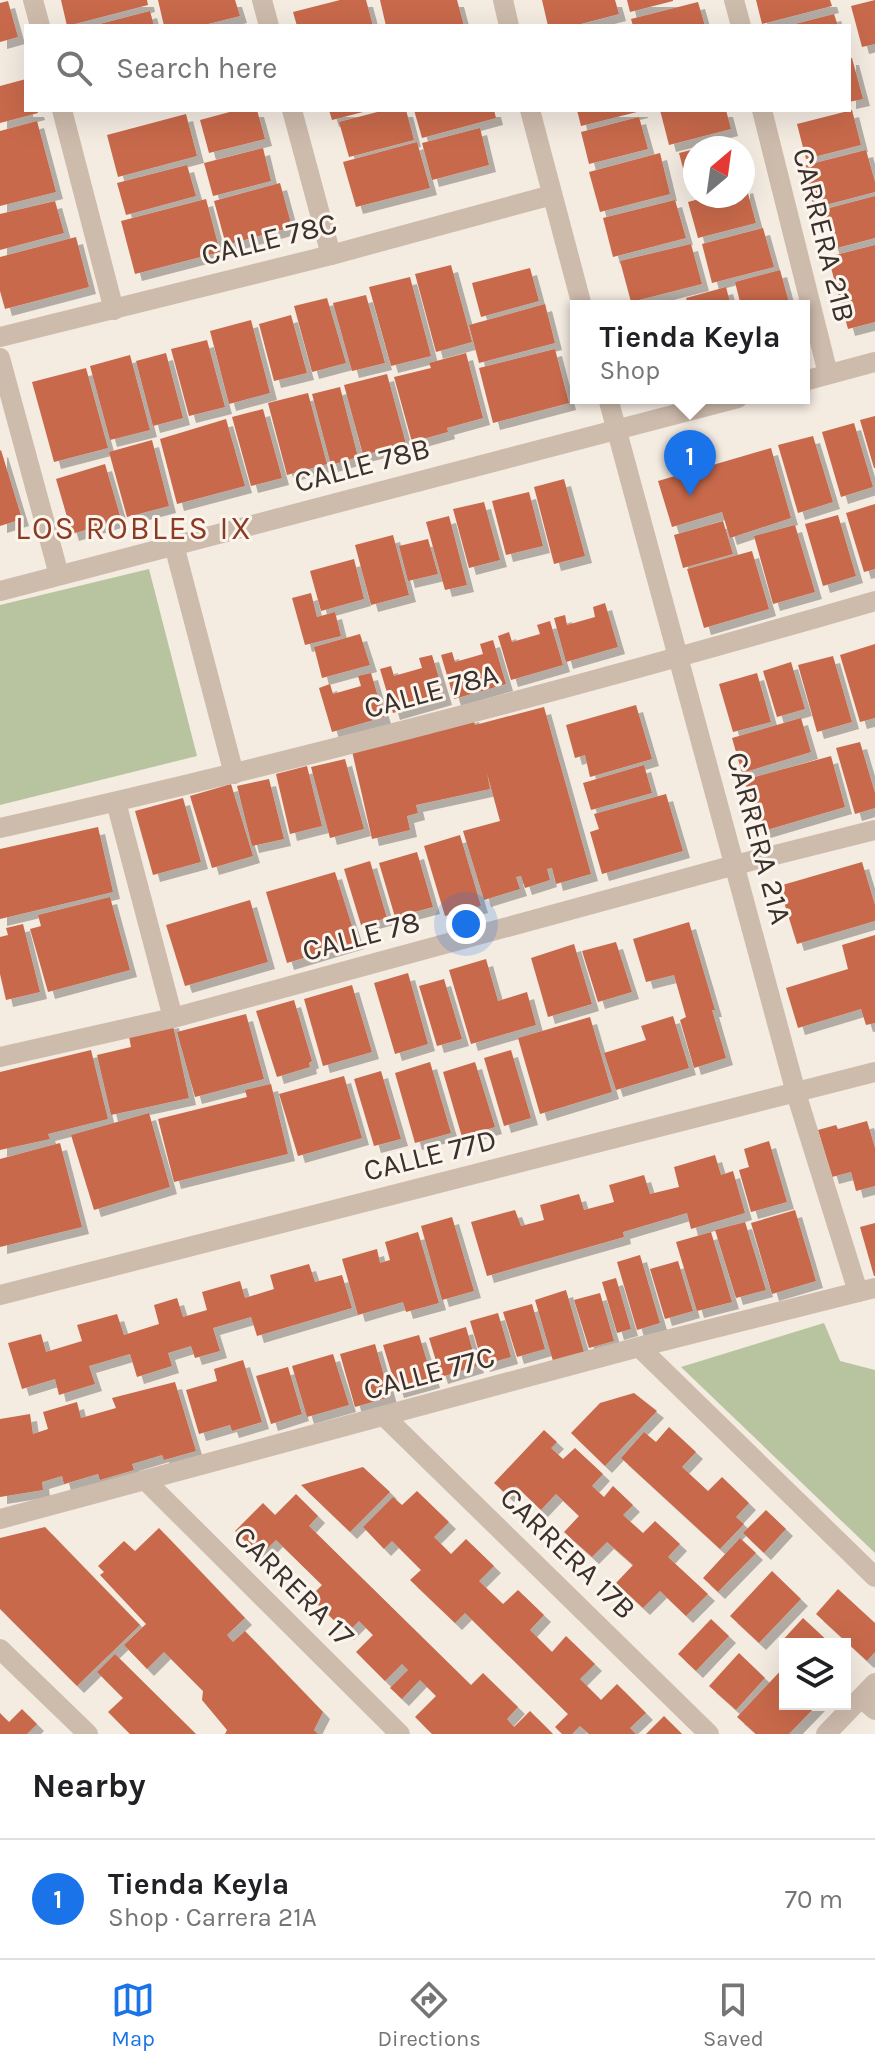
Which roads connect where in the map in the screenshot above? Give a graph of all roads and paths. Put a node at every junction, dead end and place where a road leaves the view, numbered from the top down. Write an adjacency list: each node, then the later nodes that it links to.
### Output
1 (33, 0): 5 (street)
2 (262, 0): 6 (street)
3 (503, 0): 7 (street)
4 (734, 0): 8 (street)
5 (39, 24)
6 (268, 24)
7 (509, 24)
8 (740, 24)
9 (63, 112): 18 (street)
10 (293, 112): 14 (street)
11 (531, 112): 13 (street)
12 (762, 112): 16 (street, CARRERA 21B)
13 (552, 195): 14 (street, CALLE 78C); 15 (street)
14 (331, 255): 18 (street, CALLE 78C)
15 (580, 300)
16 (810, 300)
17 (810, 302): 22 (street, CARRERA 21B)
18 (114, 310): 19 (street, CALLE 78C)
19 (0, 337)
20 (0, 358): 28 (street)
21 (875, 362): 22 (street)
22 (828, 374): 23 (street)
23 (810, 379)
24 (610, 404): 26 (street, CARRERA 21A)
25 (715, 404): 26 (street, CALLE 78B)
26 (616, 430): 27 (street, CALLE 78B); 31 (street, CARRERA 21A)
27 (174, 545): 28 (street, CALLE 78B); 32 (street)
28 (59, 575): 29 (street, CALLE 78B)
29 (0, 591)
30 (875, 601): 31 (street, CALLE 78A)
31 (679, 658): 32 (street, CALLE 78A); 36 (street, CARRERA 21A)
32 (234, 774): 33 (street, CALLE 78A)
33 (116, 802): 34 (street, CALLE 78A); 37 (street)
34 (0, 828)
35 (875, 830): 36 (street, CALLE 78)
36 (735, 865): 37 (street, CALLE 78); 40 (street, CARRERA 21A)
37 (173, 1018): 38 (street, CALLE 78)
38 (0, 1057)
39 (875, 1072): 40 (street, CALLE 77D)
40 (796, 1093): 41 (street, CARRERA 21A); 42 (street, CALLE 77D)
41 (869, 1292): 43 (street, CALLE 77C)
42 (0, 1295)
43 (639, 1347): 44 (street, CALLE 77C); 47 (street)
44 (384, 1416): 45 (street, CALLE 77C); 52 (street, CARRERA 17B)
45 (145, 1480): 46 (street, CALLE 77C); 51 (street, CARRERA 17)
46 (0, 1519)
47 (875, 1577)
48 (0, 1649): 50 (street)
49 (870, 1697): 53 (street)
50 (88, 1734)
51 (400, 1734)
52 (709, 1734)
53 (826, 1734)

